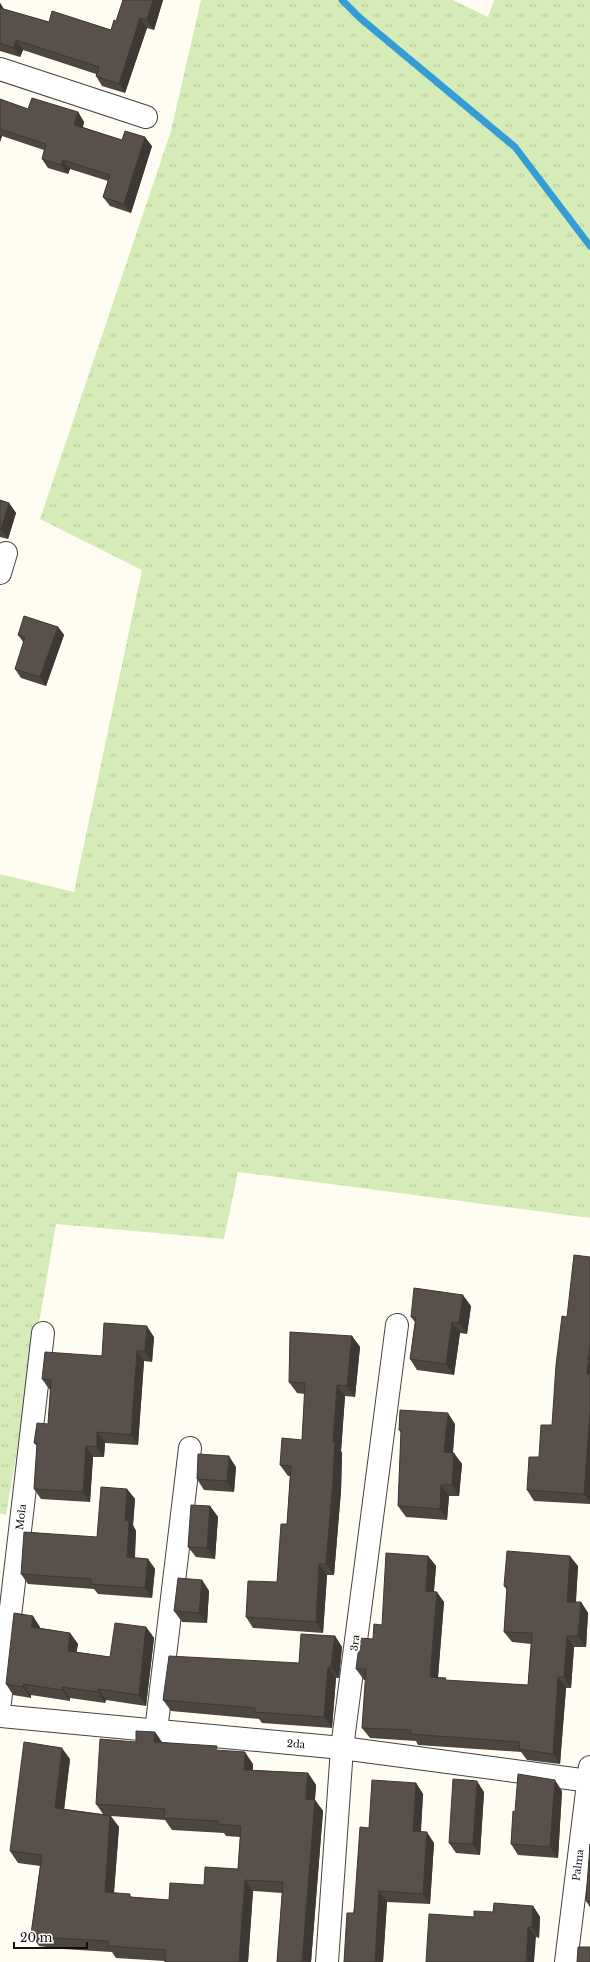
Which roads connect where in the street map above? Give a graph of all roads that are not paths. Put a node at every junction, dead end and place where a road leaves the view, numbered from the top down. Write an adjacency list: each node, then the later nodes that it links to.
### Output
1 (0, 69): 2 (street)
2 (146, 117)
3 (397, 1325): 9 (street, 3ra)
4 (43, 1333): 6 (street, Mola)
5 (190, 1448): 8 (street)
6 (0, 1702)
7 (0, 1716): 8 (street, 2da)
8 (156, 1731): 9 (street, 2da)
9 (342, 1748): 10 (street, 2da); 11 (street, 3ra)
10 (589, 1776): 12 (street, Palma)
11 (327, 1962)
12 (566, 1962)

